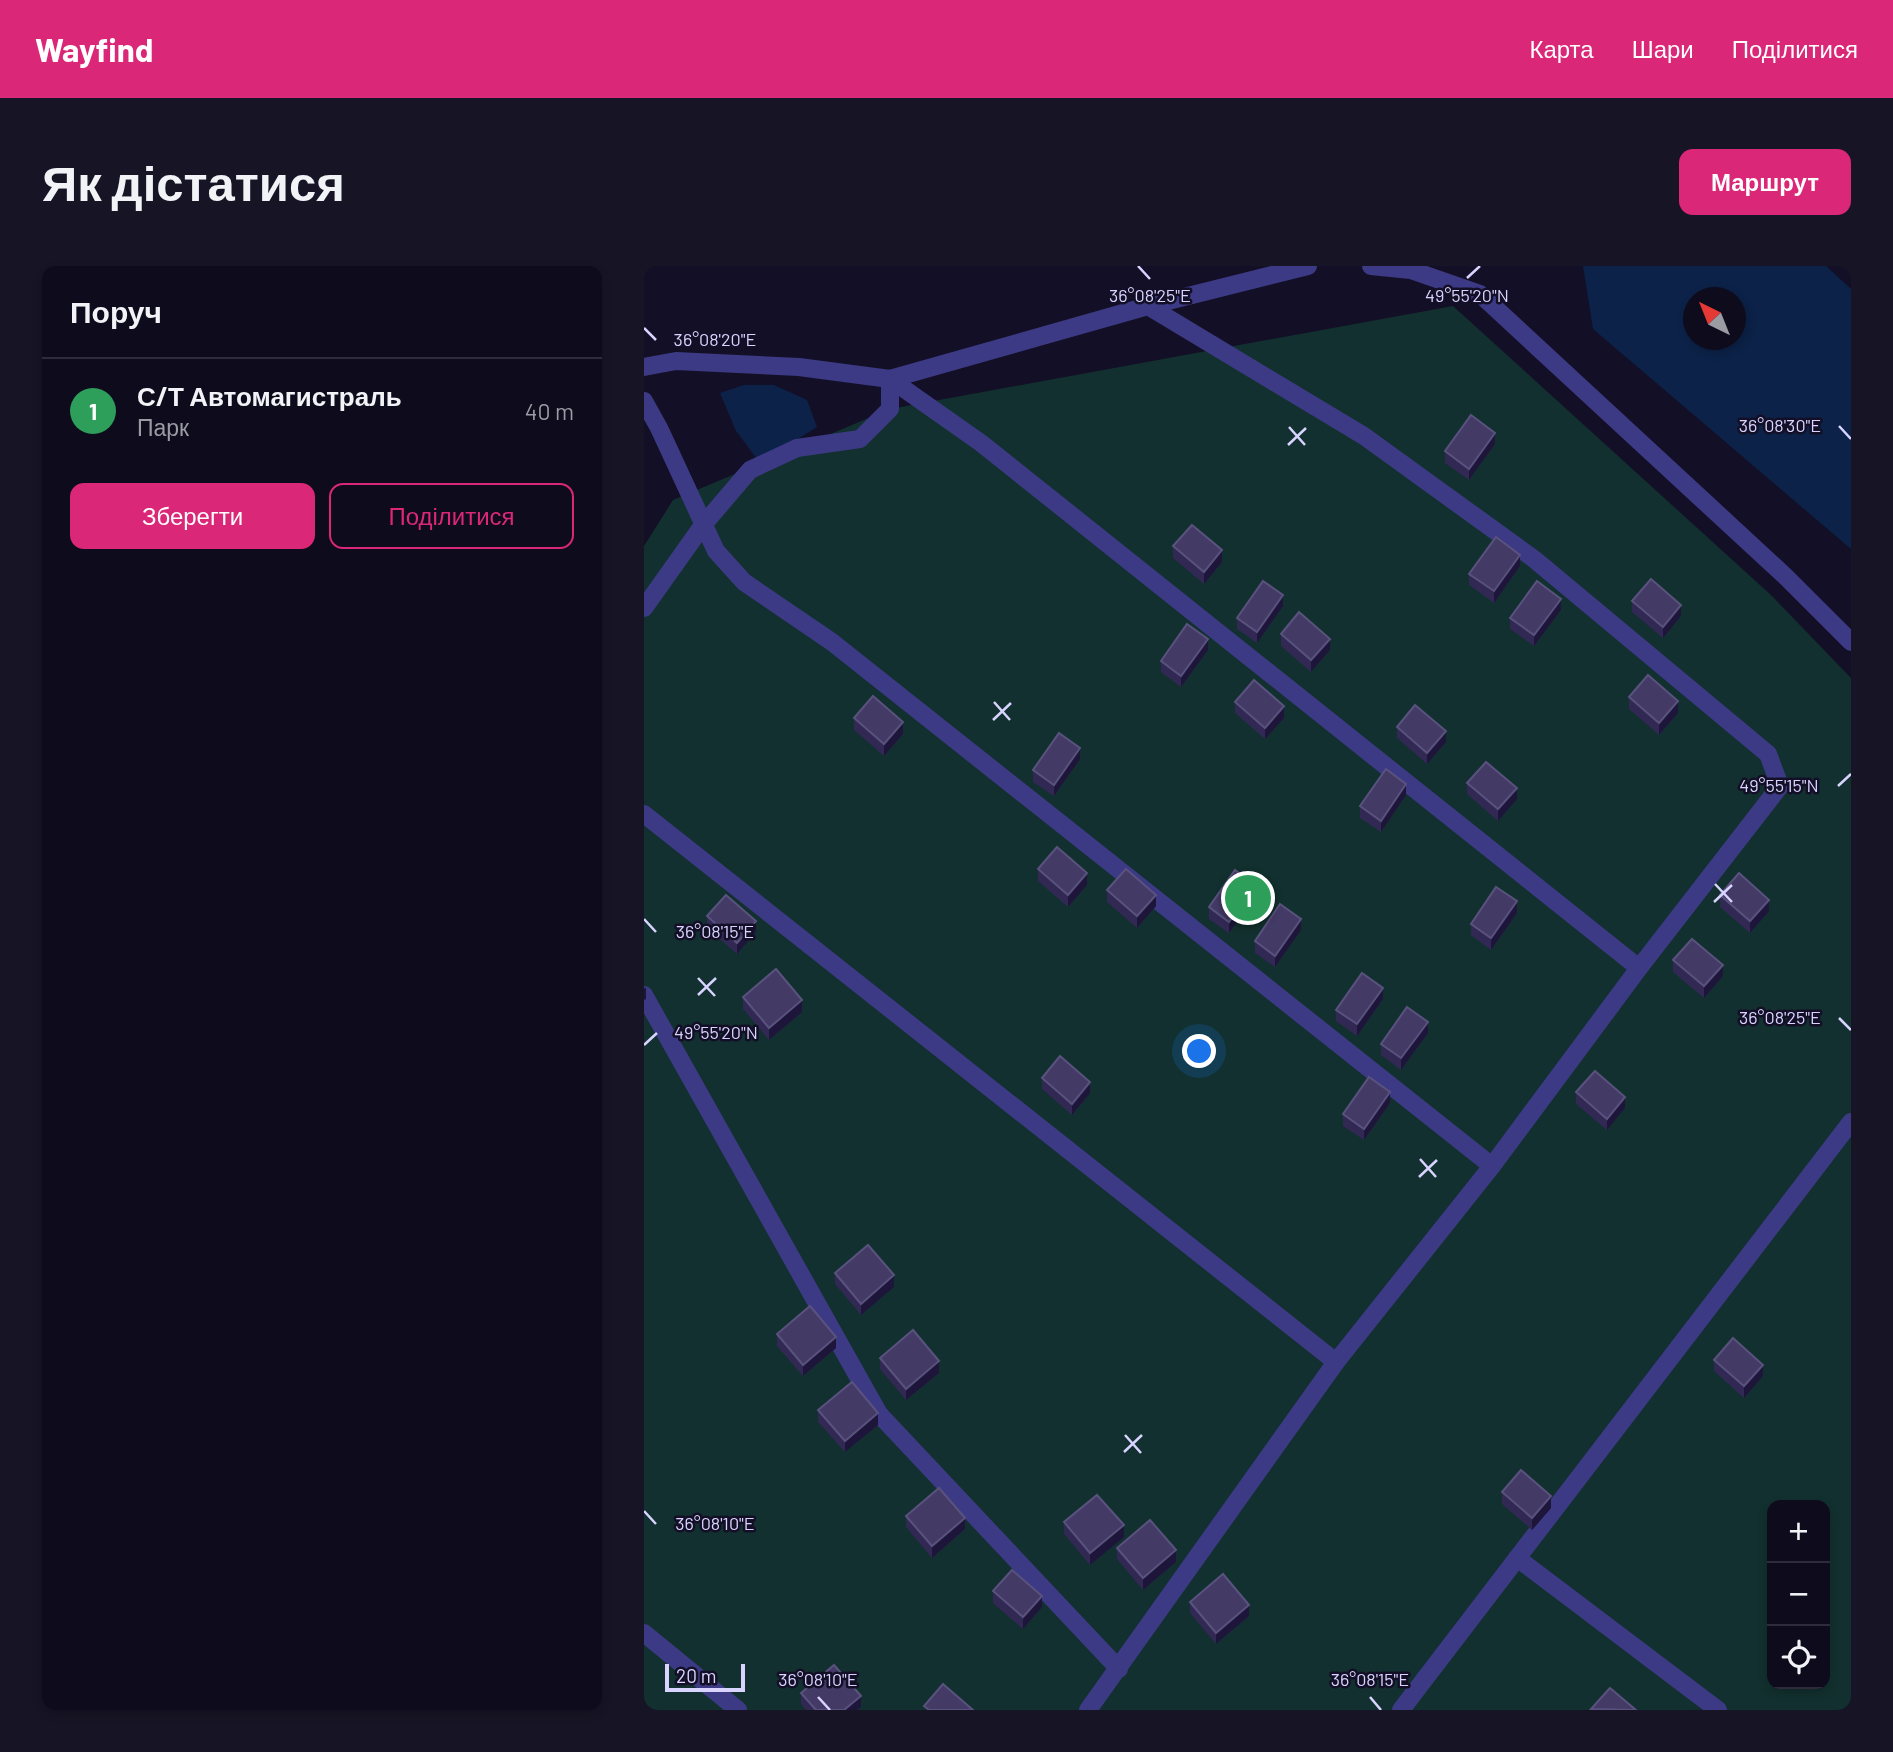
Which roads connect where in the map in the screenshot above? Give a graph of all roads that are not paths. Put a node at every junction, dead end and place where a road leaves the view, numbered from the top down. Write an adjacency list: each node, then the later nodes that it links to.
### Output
1 (1308, 266): 3 (lane)
2 (1371, 266): 9 (lane)
3 (1147, 306): 5 (lane); 11 (lane)
4 (644, 367): 5 (lane)
5 (890, 379): 7 (lane); 11 (lane)
6 (644, 401): 7 (lane)
7 (703, 526): 8 (lane); 14 (lane)
8 (644, 608)
9 (1851, 642)
10 (644, 814): 15 (lane)
11 (1639, 968): 14 (lane)
12 (644, 996): 18 (lane)
13 (1851, 1122): 16 (lane)
14 (1492, 1166): 15 (lane)
15 (1336, 1362): 18 (lane)
16 (1517, 1558): 21 (lane); 22 (lane)
17 (644, 1633): 19 (lane)
18 (1119, 1669): 20 (lane)
19 (738, 1710)
20 (1088, 1710)
21 (1401, 1710)
22 (1718, 1710)

